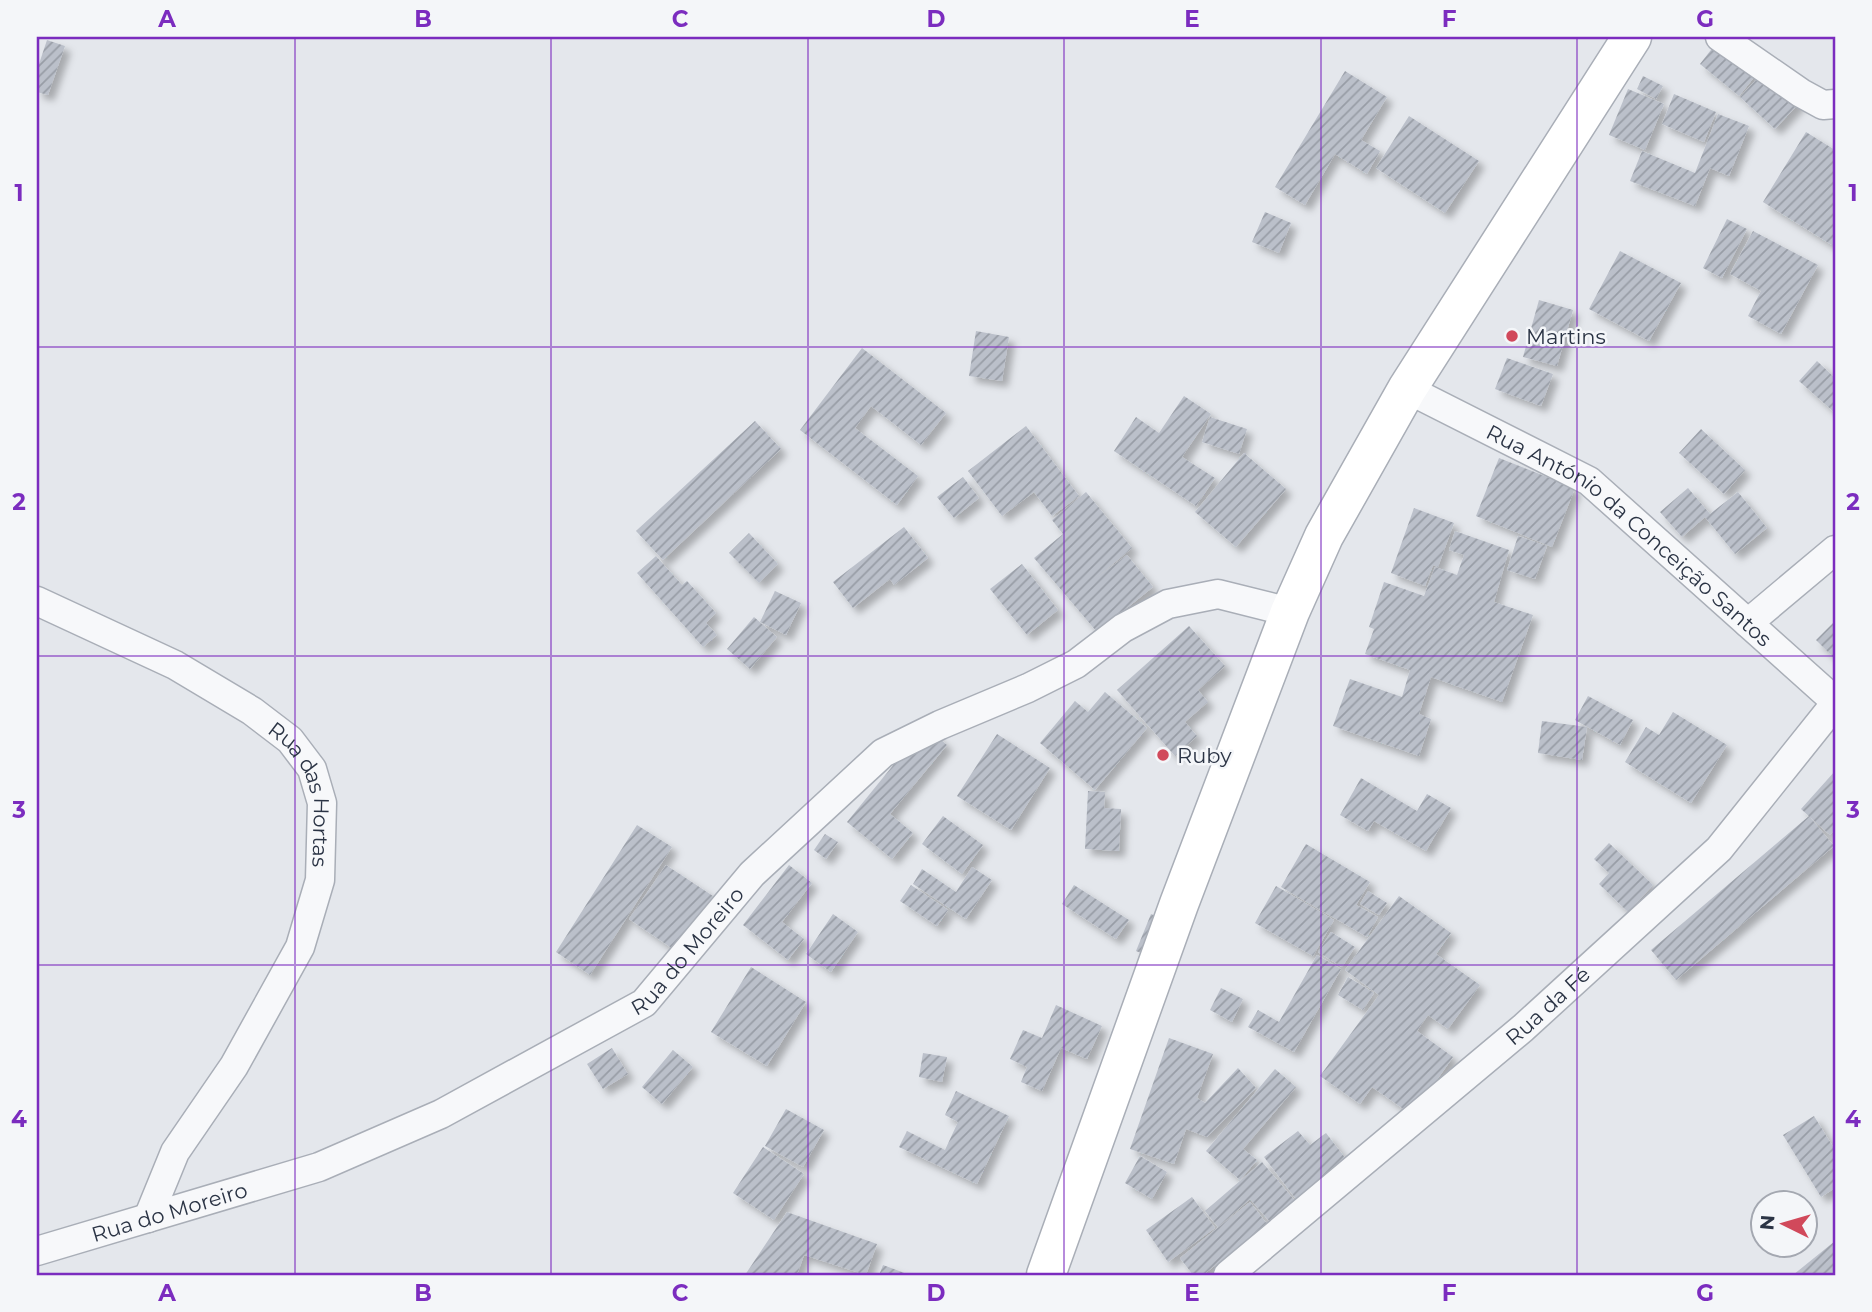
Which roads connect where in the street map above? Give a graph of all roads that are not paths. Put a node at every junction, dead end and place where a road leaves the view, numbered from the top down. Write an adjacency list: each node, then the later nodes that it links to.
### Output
1 (1632, 37): 4 (main road)
2 (1720, 37): 3 (street)
3 (1835, 104)
4 (1407, 389): 7 (main road); 8 (street, Rua António da Conceição Santos)
5 (1835, 550): 8 (street)
6 (37, 601): 10 (street, Rua das Hortas)
7 (1290, 612): 10 (street, Rua do Moreiro); 12 (main road)
8 (1748, 622): 9 (street, Rua António da Conceição Santos)
9 (1835, 702): 13 (street, Rua da Fé)
10 (148, 1219): 11 (street, Rua do Moreiro)
11 (37, 1251)
12 (1046, 1275)
13 (1228, 1275)

